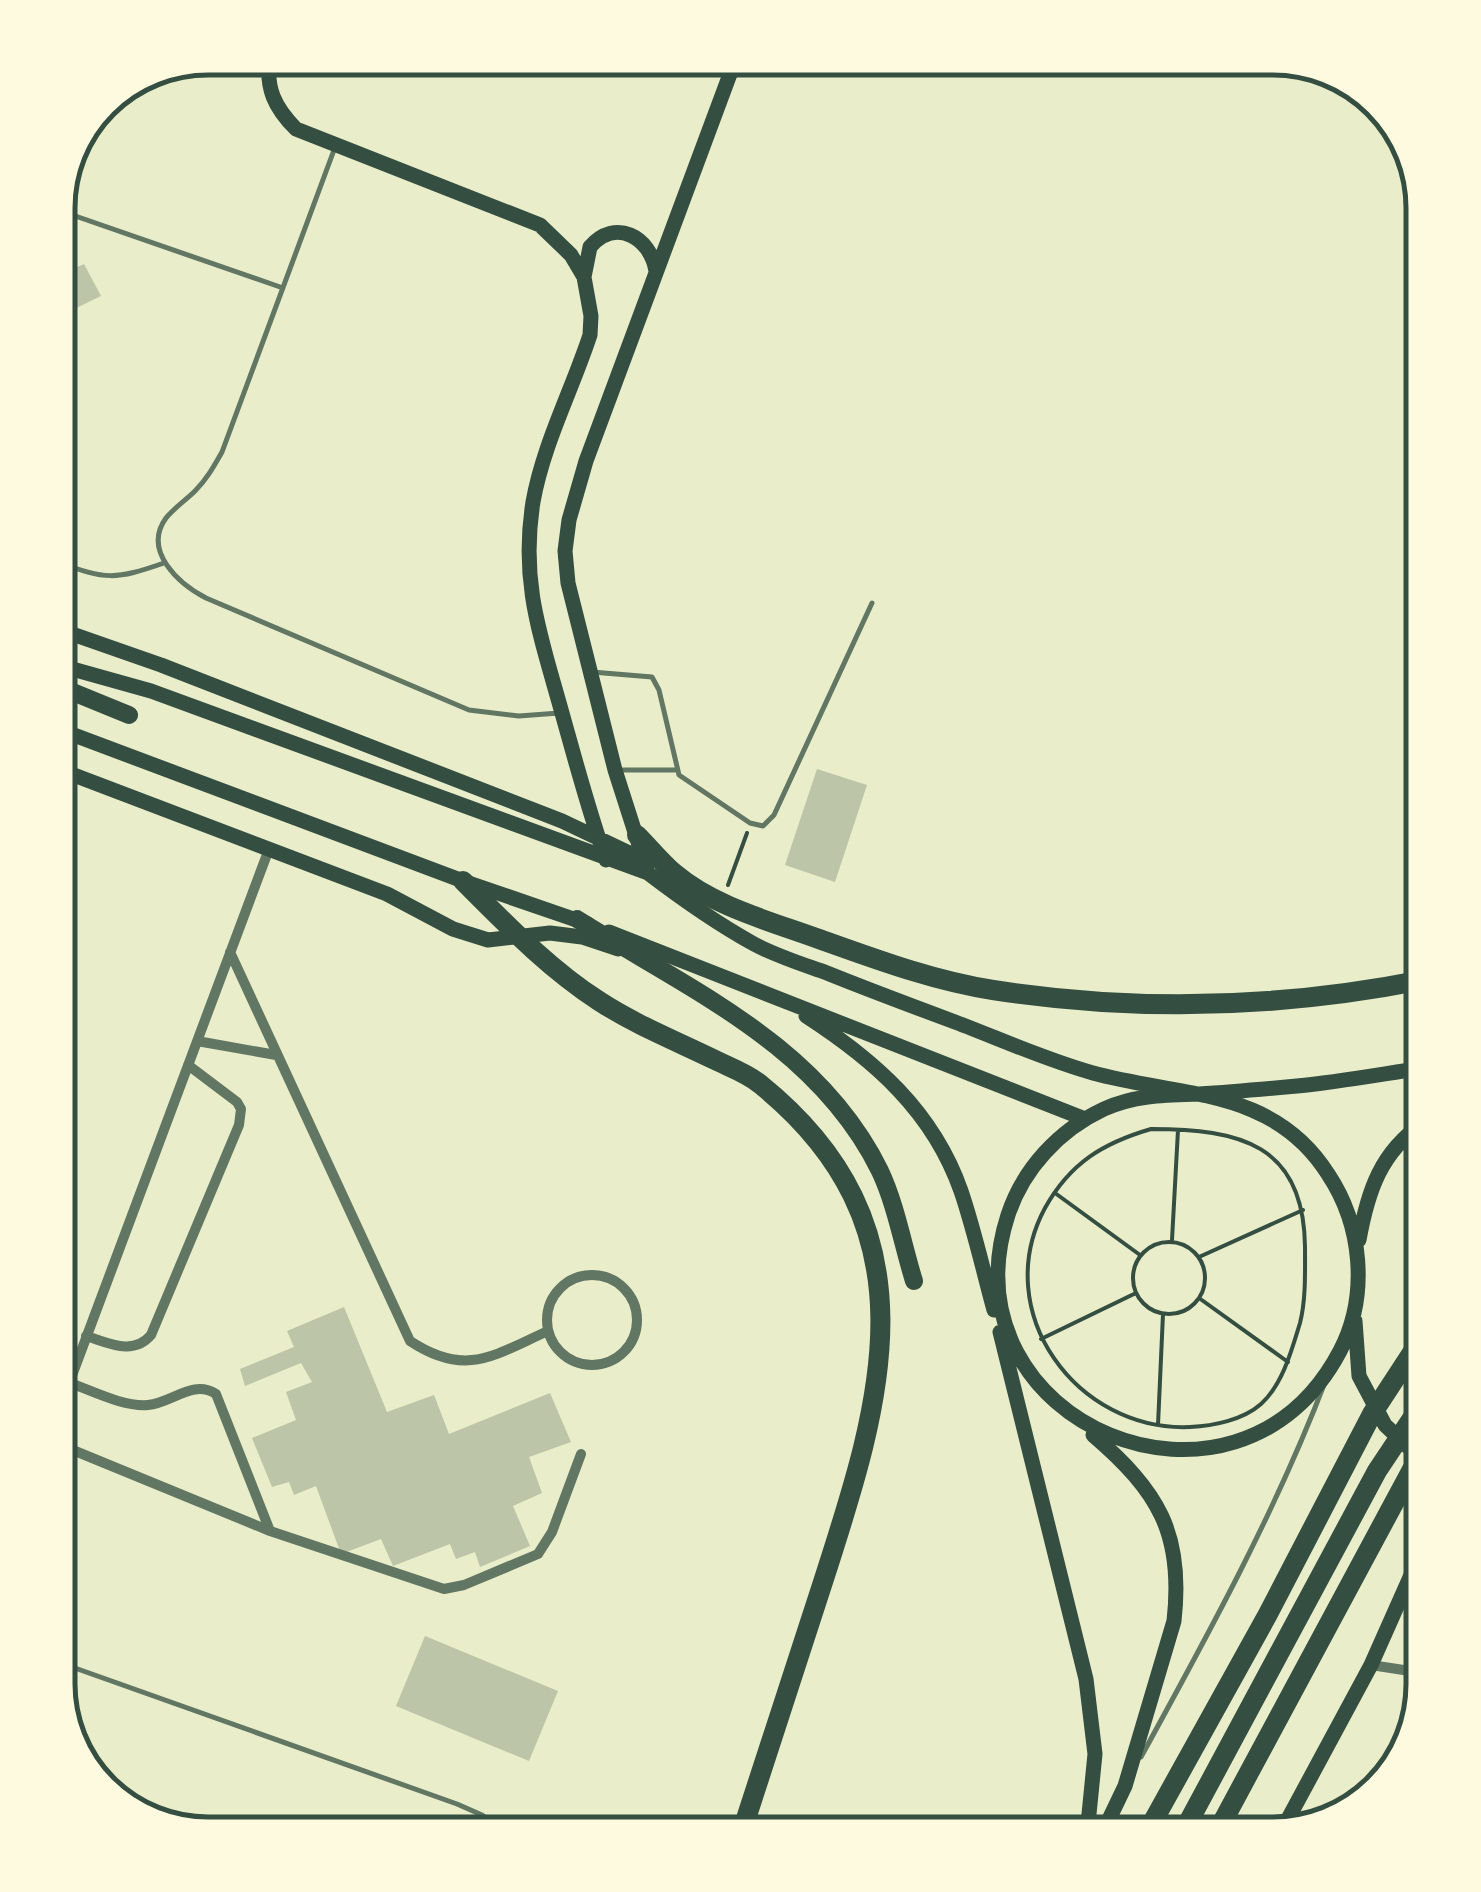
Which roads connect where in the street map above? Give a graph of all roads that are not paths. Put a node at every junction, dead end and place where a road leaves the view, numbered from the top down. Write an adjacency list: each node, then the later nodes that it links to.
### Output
1 (269, 75): 3 (main road)
2 (730, 75): 5 (main road)
3 (335, 147): 6 (main road); 7 (lane)
4 (75, 216): 7 (lane)
5 (656, 271): 6 (main road); 13 (main road)
6 (584, 277): 15 (main road)
7 (283, 288): 8 (lane)
8 (164, 563): 9 (lane); 15 (lane)
9 (75, 568)
10 (872, 602): 19 (lane)
11 (75, 635): 22 (main road)
12 (75, 670): 24 (main road)
13 (589, 672): 18 (main road); 19 (lane)
14 (75, 693): 16 (highway)
15 (562, 713): 22 (main road)
16 (129, 715)
17 (75, 735): 26 (main road)
18 (615, 770): 19 (lane); 21 (main road)
19 (676, 770)
20 (75, 776): 23 (main road)
21 (637, 835): 25 (main road); 31 (highway)
22 (598, 837): 24 (main road); 25 (main road)
23 (269, 849): 28 (main road); 29 (street)
24 (606, 860): 25 (main road)
25 (646, 867): 37 (main road)
26 (463, 882): 27 (main road); 28 (highway)
27 (577, 919): 30 (highway); 32 (main road)
28 (519, 937): 30 (main road); 63 (highway)
29 (230, 952): 33 (street); 34 (street)
30 (631, 953): 41 (highway)
31 (1406, 984)
32 (777, 997): 38 (main road); 64 (main road)
33 (197, 1041): 34 (street); 35 (street)
34 (276, 1055): 43 (street)
35 (188, 1065): 44 (street); 44 (street)
36 (1406, 1071): 37 (main road)
37 (1197, 1094): 38 (main road); 40 (main road)
38 (1085, 1119): 49 (main road)
39 (1406, 1138): 40 (main road)
40 (1357, 1254): 42 (main road)
41 (914, 1282)
42 (1354, 1312): 46 (main road); 51 (main road)
43 (548, 1331): 43 (street)
44 (86, 1336): 47 (street)
45 (1406, 1363): 66 (highway)
46 (1331, 1367): 49 (main road); 60 (lane)
47 (75, 1369)
48 (75, 1386): 55 (street)
49 (1070, 1415): 60 (main road)
50 (1406, 1429): 67 (highway)
51 (1406, 1444)
52 (75, 1451): 55 (street)
53 (581, 1454): 55 (street)
54 (1406, 1482): 68 (highway)
55 (270, 1531)
56 (1406, 1587): 57 (main road)
57 (1370, 1665): 59 (street); 61 (main road)
58 (75, 1668): 62 (lane)
59 (1406, 1670)
60 (1125, 1786): 65 (main road)
61 (1290, 1815)
62 (485, 1817)
63 (746, 1817)
64 (1089, 1817)
65 (1110, 1817)
66 (1155, 1817)
67 (1191, 1817)
68 (1225, 1817)

